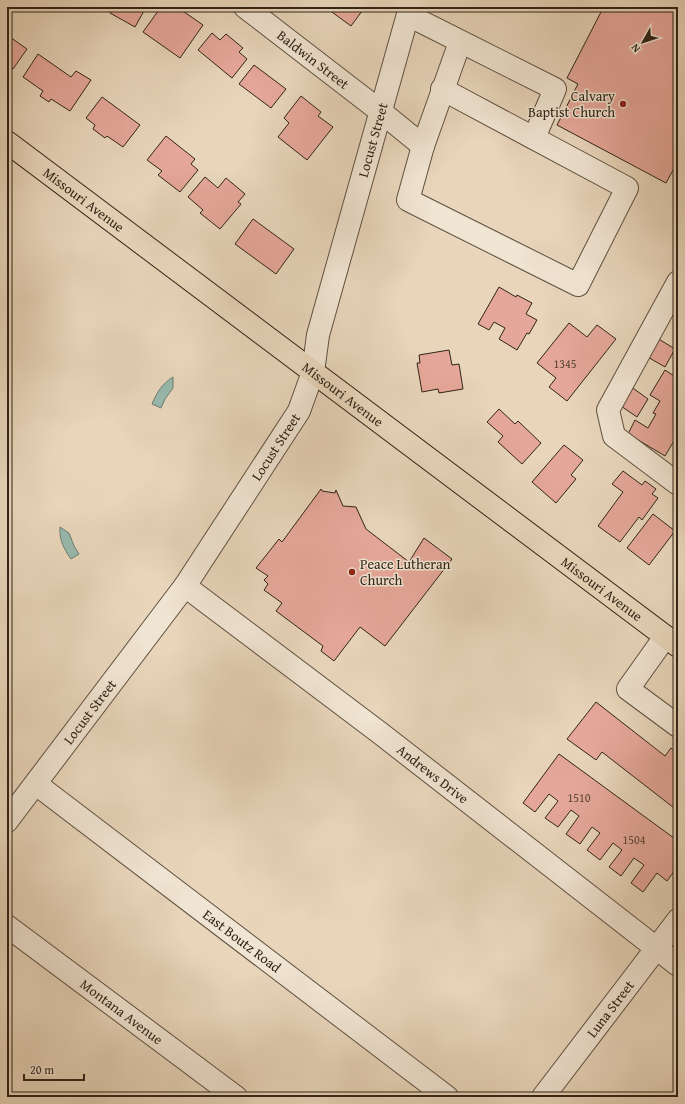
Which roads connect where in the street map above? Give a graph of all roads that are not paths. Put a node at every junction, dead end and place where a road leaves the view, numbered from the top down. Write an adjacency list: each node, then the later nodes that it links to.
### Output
1 (245, 7): 5 (street, Baldwin Street)
2 (409, 11): 3 (street); 5 (street, Locust Street)
3 (460, 42): 4 (street); 6 (street)
4 (442, 89): 6 (street); 8 (street)
5 (380, 111): 8 (street, Baldwin Street); 10 (street, Locust Street)
6 (534, 138): 8 (street)
7 (7, 142): 10 (main road, Missouri Avenue)
8 (423, 146)
9 (678, 282): 11 (street)
10 (313, 372): 12 (street, Locust Street); 13 (main road, Missouri Avenue)
11 (678, 484)
12 (185, 586): 15 (street, Locust Street); 19 (street, Andrews Drive)
13 (672, 642): 14 (street)
14 (678, 726)
15 (36, 784): 16 (street, Locust Street); 22 (street, East Boutz Road)
16 (7, 821)
17 (678, 920): 19 (street, Luna Street)
18 (7, 926): 21 (street, Montana Avenue)
19 (656, 948): 20 (street, Andrews Drive); 23 (street, Luna Street)
20 (678, 965)
21 (236, 1097)
22 (447, 1097)
23 (543, 1097)

